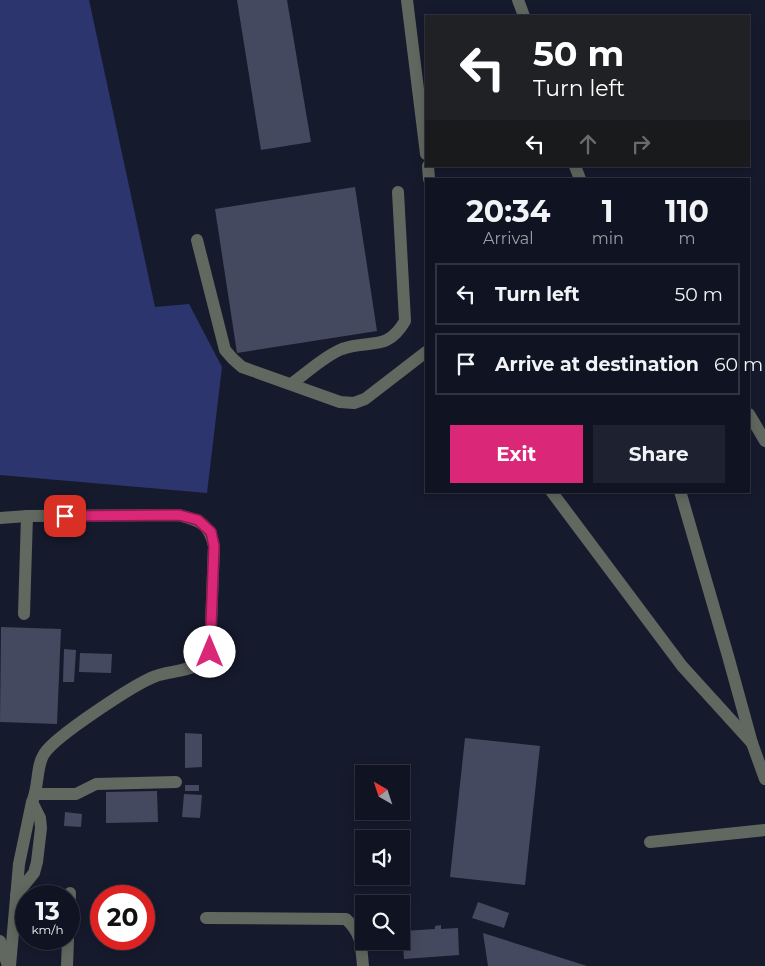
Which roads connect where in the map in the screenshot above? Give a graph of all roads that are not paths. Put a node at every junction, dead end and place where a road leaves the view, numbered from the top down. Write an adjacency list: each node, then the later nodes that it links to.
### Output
1 (407, 0): 4 (lane)
2 (518, 0): 3 (lane)
3 (524, 15)
4 (425, 146)
5 (398, 192): 8 (lane)
6 (197, 240): 8 (lane)
7 (425, 353): 8 (lane)
8 (291, 384)
9 (750, 416): 10 (lane)
10 (765, 441)
11 (552, 493): 16 (lane)
12 (681, 493): 16 (lane)
13 (27, 516): 14 (lane); 15 (lane); 19 (lane)
14 (0, 518)
15 (24, 614)
16 (752, 742): 17 (lane)
17 (765, 779)
18 (176, 782): 19 (lane)
19 (34, 798): 25 (lane)
20 (765, 830): 21 (lane)
21 (650, 842)
22 (206, 918): 27 (lane)
23 (0, 941): 25 (lane)
24 (68, 950): 26 (lane)
25 (9, 966)
26 (67, 966)
27 (363, 966)

